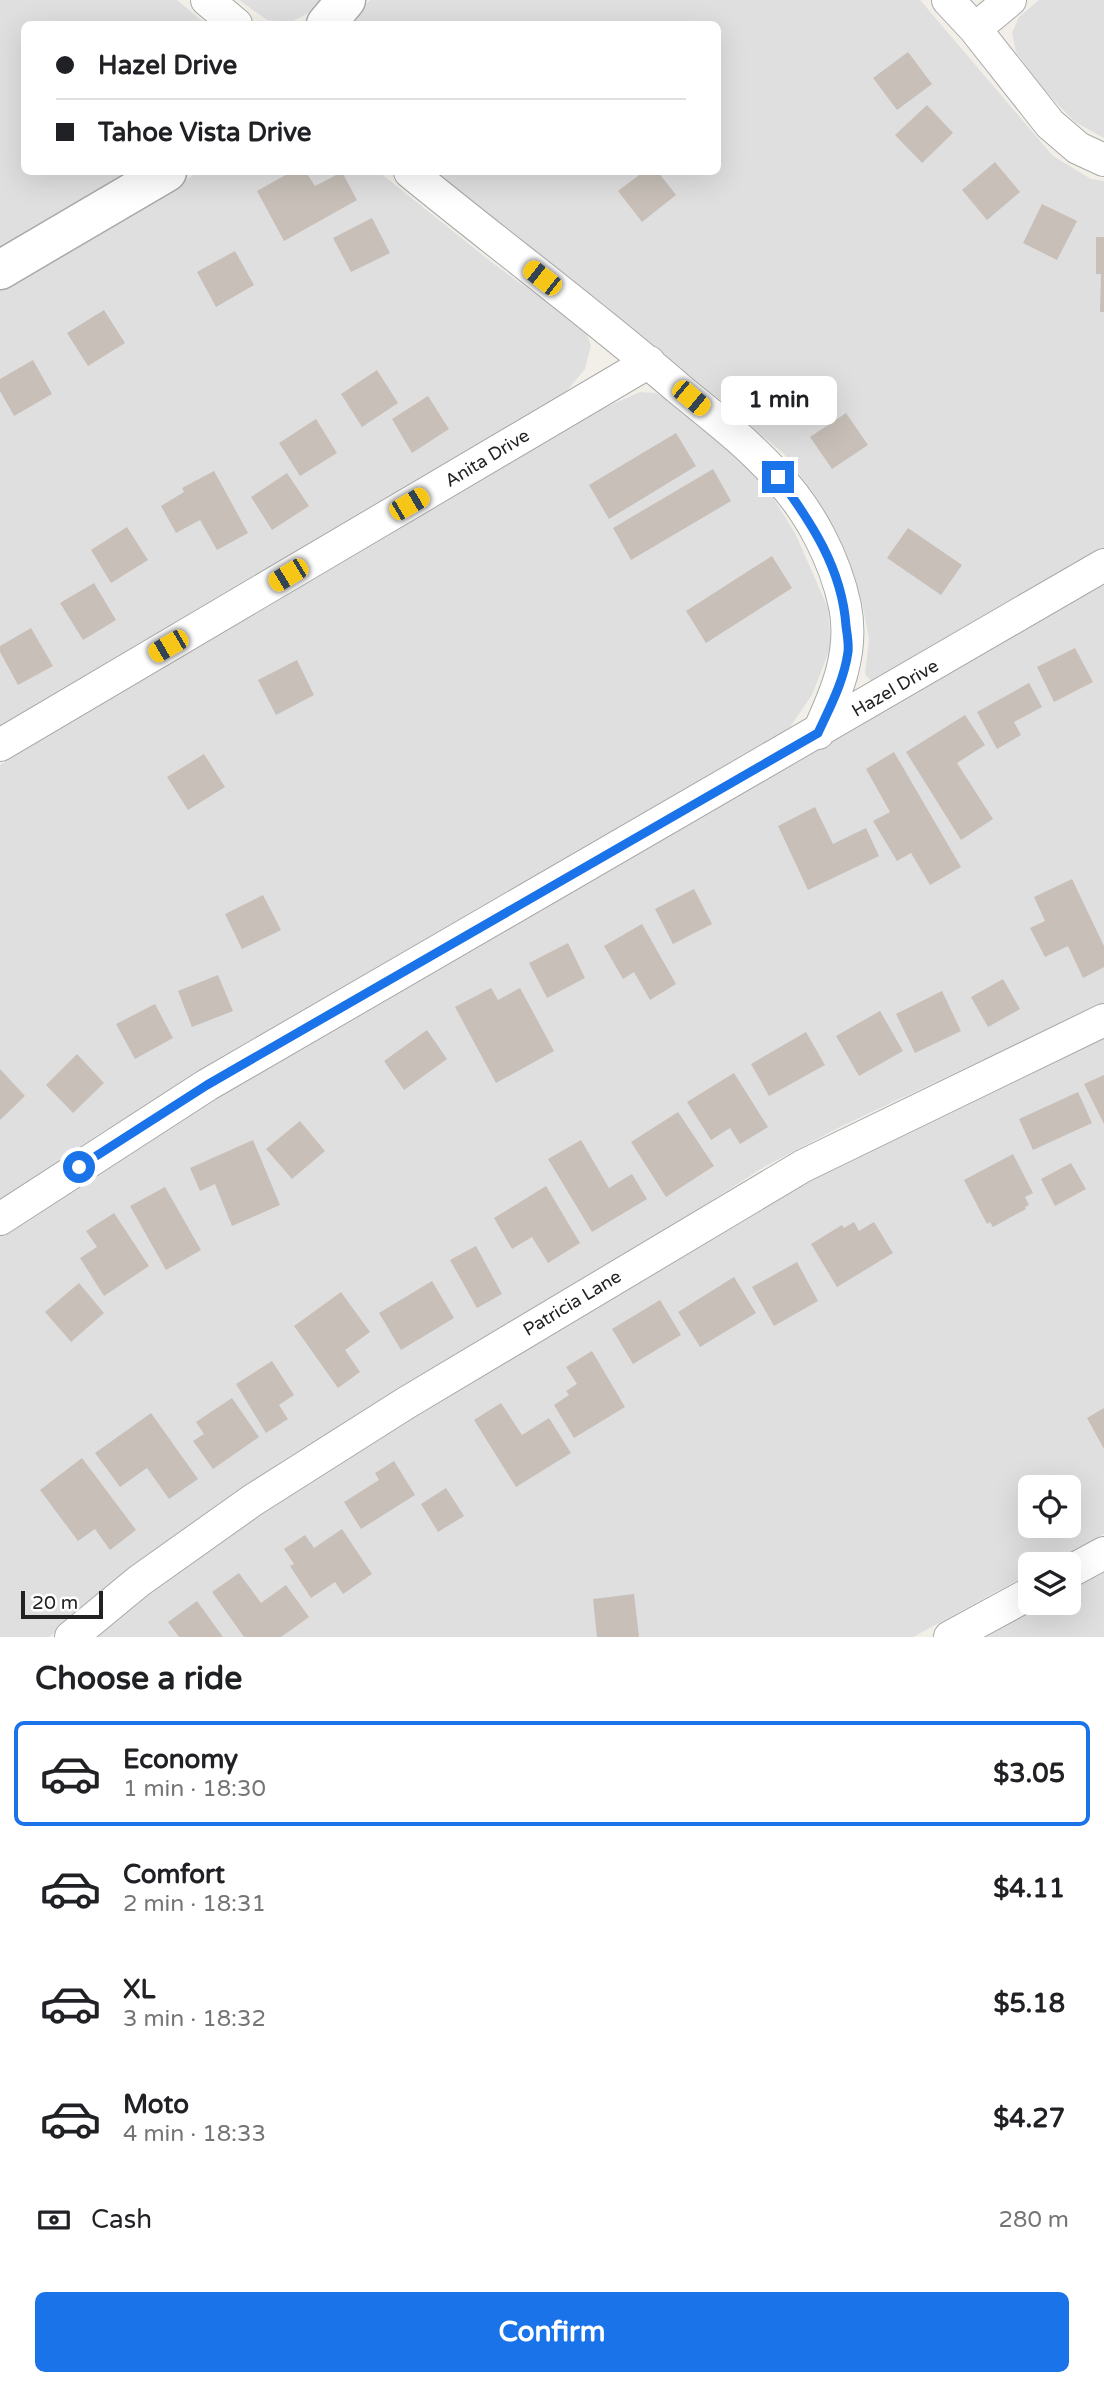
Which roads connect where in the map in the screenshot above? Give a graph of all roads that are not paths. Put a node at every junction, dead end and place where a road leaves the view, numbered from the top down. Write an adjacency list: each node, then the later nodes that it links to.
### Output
1 (207, 0): 5 (street)
2 (346, 0): 6 (street)
3 (948, 0): 7 (street)
4 (1010, 0): 7 (street)
5 (232, 21)
6 (328, 21)
7 (975, 29): 8 (street)
8 (1104, 160)
9 (162, 175): 11 (street)
10 (414, 175): 12 (street)
11 (0, 270)
12 (649, 362): 14 (street); 15 (street, Anita Drive)
13 (1104, 565): 14 (street, Hazel Drive)
14 (818, 733): 17 (street, Hazel Drive)
15 (0, 746)
16 (1104, 1020): 21 (street, Patricia Lane)
17 (0, 1219)
18 (1104, 1553): 19 (street)
19 (1081, 1565)
20 (1018, 1600): 22 (street)
21 (71, 1637)
22 (950, 1637)

